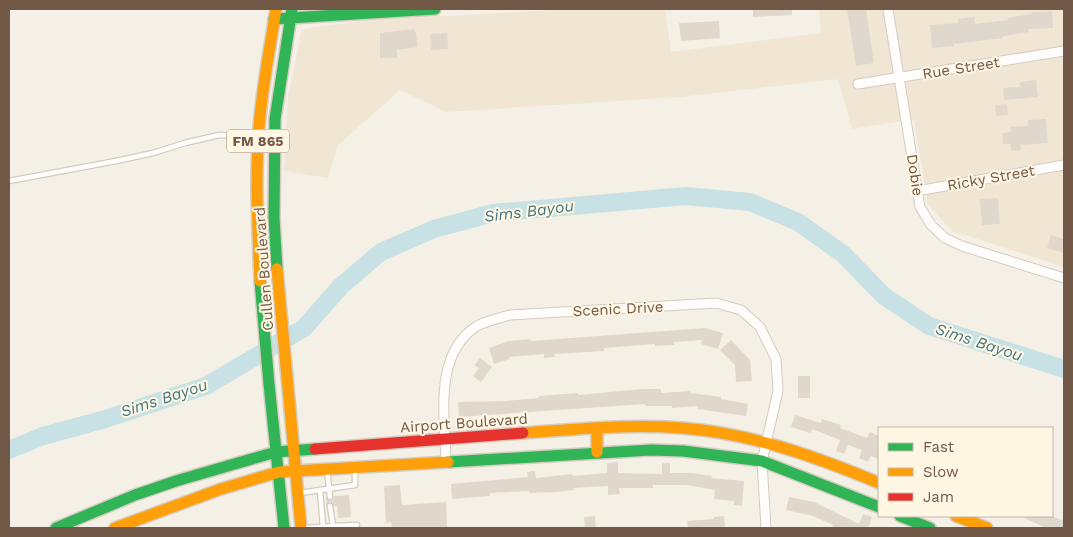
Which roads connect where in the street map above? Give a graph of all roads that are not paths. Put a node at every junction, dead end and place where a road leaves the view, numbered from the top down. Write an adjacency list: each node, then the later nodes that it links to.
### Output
1 (435, 9): 3 (main road)
2 (888, 9): 6 (street, Dobie)
3 (291, 13): 4 (main road); 12 (main road, Cullen Boulevard / FM 865)
4 (275, 14): 8 (main road, Cullen Boulevard / FM 865)
5 (1064, 51): 6 (street, Rue Street)
6 (898, 78): 7 (street, Rue Street); 11 (street, Dobie)
7 (858, 84)
8 (259, 136): 10 (lane); 13 (main road, Cullen Boulevard / FM 865)
9 (1064, 166): 11 (street, Ricky Street)
10 (9, 181)
11 (917, 191): 14 (street, Dobie)
12 (275, 246): 13 (main road); 18 (main road, Cullen Boulevard / FM 865)
13 (259, 247): 19 (main road, Cullen Boulevard / FM 865)
14 (1064, 278)
15 (597, 428): 16 (main road, Airport Boulevard); 17 (main road, Airport Boulevard); 20 (main road)
16 (445, 439): 17 (street, Scenic Drive); 18 (main road, Airport Boulevard); 21 (street, Scenic Drive)
17 (766, 443): 22 (street, Scenic Drive); 27 (main road, Airport Boulevard)
18 (295, 450): 19 (main road, Airport Boulevard); 25 (main road, Cullen Boulevard / FM 865)
19 (276, 452): 26 (main road, Cullen Boulevard / FM 865); 32 (main road, Airport Boulevard)
20 (597, 452): 21 (main road); 22 (main road)
21 (446, 461): 23 (main road)
22 (762, 461): 34 (main road); 45 (street, Scenic Drive)
23 (354, 467): 24 (main road); 28 (lane)
24 (327, 469): 25 (main road); 28 (lane)
25 (296, 471): 26 (main road); 30 (main road, Cullen Boulevard / FM 865)
26 (278, 472): 38 (main road); 42 (main road, Cullen Boulevard / FM 865)
27 (878, 483)
28 (328, 488): 29 (lane); 31 (lane)
29 (320, 490): 30 (lane); 40 (lane)
30 (298, 493): 43 (main road, Cullen Boulevard / FM 865)
31 (330, 497)
32 (114, 503): 38 (main road); 41 (main road, Airport Boulevard)
33 (330, 506): 39 (lane)
34 (878, 507)
35 (902, 517): 46 (main road)
36 (960, 521): 47 (main road)
37 (357, 525): 39 (lane)
38 (120, 526)
39 (332, 526): 40 (lane)
40 (323, 527): 44 (lane)
41 (56, 528)
42 (284, 528)
43 (301, 528): 44 (lane)
44 (316, 528)
45 (766, 528)
46 (930, 528)
47 (986, 528)

